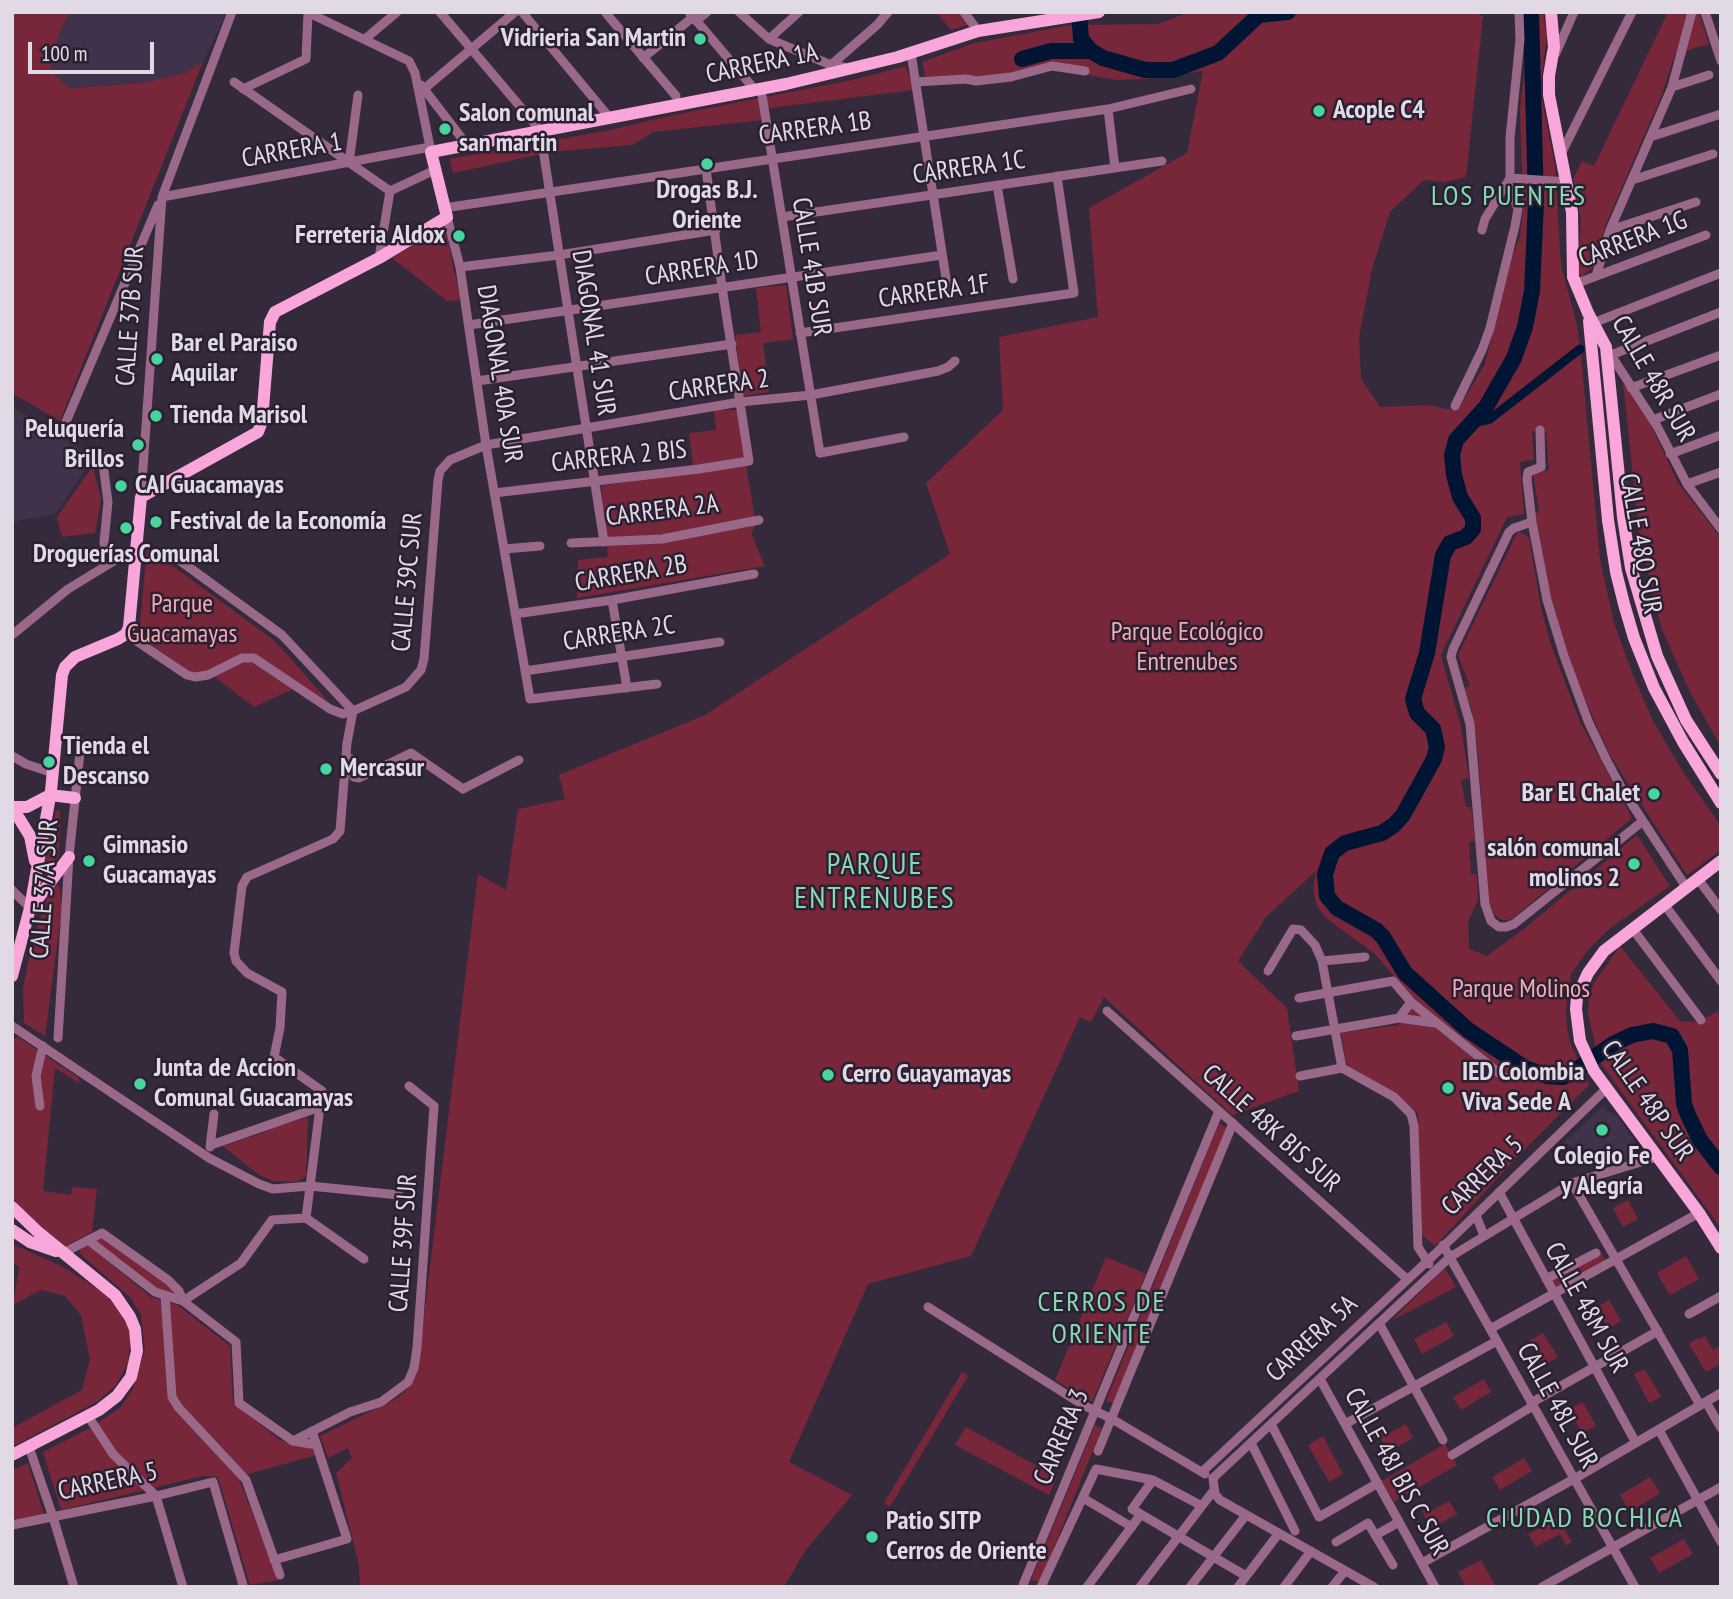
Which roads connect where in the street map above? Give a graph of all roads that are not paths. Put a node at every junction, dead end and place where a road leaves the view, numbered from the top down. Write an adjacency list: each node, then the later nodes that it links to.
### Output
1 (232, 12): 68 (street, CALLE 37B SUR)
2 (397, 12): 23 (street)
3 (440, 12): 25 (street)
4 (515, 12): 25 (street)
5 (522, 12): 46 (street)
6 (605, 12): 27 (street)
7 (707, 12): 20 (street)
8 (739, 12): 24 (street)
9 (799, 12): 24 (street)
10 (888, 12): 29 (street)
11 (964, 12): 22 (street)
12 (1519, 12): 62 (street)
13 (1551, 12): 30 (main road)
14 (1574, 12): 30 (street)
15 (1632, 12): 53 (street)
16 (1692, 12): 37 (street)
17 (1705, 12): 28 (street)
18 (307, 13): 23 (street); 38 (street)
19 (1092, 14): 21 (main road, CARRERA 1A)
20 (692, 17): 27 (street); 41 (street)
21 (1041, 17): 22 (main road, CARRERA 1A)
22 (978, 32): 26 (main road, CARRERA 1A)
23 (365, 39): 34 (street, DIAGONAL 40A SUR)
24 (769, 39): 29 (street)
25 (471, 49): 39 (street); 47 (street)
26 (911, 53): 31 (main road, CARRERA 1A); 36 (street)
27 (643, 58): 43 (street)
28 (1721, 61)
29 (831, 65): 31 (street)
30 (1550, 67): 53 (main road)
31 (851, 69): 41 (main road, CARRERA 1A)
32 (1085, 71): 36 (street)
33 (1709, 75): 37 (street)
34 (417, 79): 39 (street); 51 (street, DIAGONAL 40A SUR)
35 (233, 82): 38 (street)
36 (916, 82): 48 (street)
37 (1672, 87): 49 (street)
38 (243, 89): 56 (street)
39 (424, 89): 50 (street)
40 (1191, 89): 44 (street, CARRERA 1B)
41 (758, 90): 46 (main road, CARRERA 1A); 54 (street, CALLE 41B SUR)
42 (358, 94): 56 (street)
43 (676, 96)
44 (1108, 109): 48 (street, CARRERA 1B); 57 (street)
45 (1721, 114): 49 (street)
46 (609, 117): 47 (main road, CARRERA 1A)
47 (540, 130): 50 (main road, CARRERA 1A); 66 (street, DIAGONAL 41 SUR)
48 (925, 136): 54 (street, CARRERA 1B); 67 (street)
49 (1650, 137): 61 (street)
50 (467, 145): 51 (main road, CARRERA 1A)
51 (431, 149): 56 (street, CARRERA 1); 59 (main road, DIAGONAL 40A SUR)
52 (1713, 154): 61 (street)
53 (1561, 155): 63 (main road)
54 (772, 159): 58 (street, CARRERA 1B); 71 (street, CALLE 41B SUR)
55 (1162, 161): 57 (street, CARRERA 1C)
56 (349, 163): 65 (street); 68 (street, CARRERA 1)
57 (1115, 168): 60 (street, CARRERA 1C)
58 (706, 169): 66 (street, CARRERA 1B); 72 (street)
59 (435, 170): 65 (street); 70 (main road, DIAGONAL 40A SUR)
60 (1057, 176): 64 (street, CARRERA 1C); 91 (street, CARRERA 1F)
61 (1632, 180): 74 (street)
62 (1509, 181): 63 (street); 73 (street); 102 (street)
63 (1567, 182): 84 (main road)
64 (997, 185): 67 (street, CARRERA 1C); 83 (street)
65 (390, 191): 78 (street)
66 (550, 193): 70 (street, CARRERA 1B); 76 (street, DIAGONAL 41 SUR)
67 (933, 195): 71 (street, CARRERA 1C); 77 (street)
68 (162, 197): 105 (street); 116 (street, CALLE 37B SUR)
69 (1696, 202): 74 (street)
70 (445, 213): 78 (main road, CARRERA 1B); 79 (street, DIAGONAL 40A SUR)
71 (782, 217): 82 (street, CALLE 41B SUR)
72 (716, 230): 76 (street); 85 (street)
73 (1482, 230)
74 (1610, 230): 81 (street)
75 (1706, 235): 81 (street, CARRERA 1G)
76 (559, 255): 79 (street); 87 (street, DIAGONAL 41 SUR)
77 (942, 255): 82 (street, CARRERA 1D); 86 (street)
78 (379, 258): 116 (main road, CARRERA 1B)
79 (460, 267): 90 (street, DIAGONAL 40A SUR)
80 (1721, 273): 89 (street)
81 (1596, 276): 84 (street, CARRERA 1G)
82 (791, 278): 85 (street, CARRERA 1D); 91 (street, CALLE 41B SUR)
83 (1013, 279)
84 (1574, 284): 89 (main road, CALLE 48R SUR)
85 (722, 287): 87 (street, CARRERA 1D); 92 (street)
86 (948, 291)
87 (568, 311): 90 (street, CARRERA 1D); 96 (street, DIAGONAL 41 SUR)
88 (1721, 312): 93 (street)
89 (1590, 318): 93 (main road, CALLE 48R SUR); 147 (main road, CALLE 48Q SUR)
90 (469, 325): 97 (street, DIAGONAL 40A SUR)
91 (800, 333): 100 (street, CALLE 41B SUR)
92 (732, 344): 96 (street); 101 (street)
93 (1609, 351): 98 (street, CALLE 48R SUR); 144 (main road, CALLE 48Q SUR)
94 (1721, 355): 98 (street)
95 (955, 361): 100 (street, CARRERA 2)
96 (577, 368): 97 (street); 104 (street, DIAGONAL 41 SUR)
97 (477, 381): 109 (street, DIAGONAL 40A SUR)
98 (1631, 388): 103 (street, CALLE 48R SUR)
99 (1721, 394): 103 (street)
100 (811, 395): 101 (street, CARRERA 2); 108 (street, CALLE 41B SUR)
101 (740, 402): 104 (street, CARRERA 2); 113 (street, CARRERA 2 BIS)
102 (1455, 406)
103 (1653, 420): 110 (street, CALLE 48R SUR)
104 (586, 427): 109 (street, CARRERA 2); 113 (street, DIAGONAL 41 SUR)
105 (63, 429)
106 (1540, 429): 119 (street)
107 (1721, 435): 110 (street)
108 (904, 437)
109 (486, 445): 115 (street, DIAGONAL 40A SUR); 138 (street, CALLE 39C SUR)
110 (1670, 454): 114 (street, CALLE 48R SUR)
111 (102, 456): 127 (street)
112 (1721, 472): 114 (street)
113 (594, 480): 115 (street, CARRERA 2 BIS); 121 (street, DIAGONAL 41 SUR)
114 (1687, 484): 117 (street, CALLE 48R SUR)
115 (494, 493): 125 (street, DIAGONAL 40A SUR)
116 (141, 497): 124 (main road, CALLE 37B SUR)
117 (1717, 519): 120 (street, CALLE 48R SUR)
118 (759, 520): 121 (street, CARRERA 2A)
119 (1532, 522): 149 (street); 149 (street)
120 (1721, 529)
121 (604, 542): 122 (street, CARRERA 2A)
122 (570, 543)
123 (540, 546): 125 (street)
124 (136, 547): 127 (street); 131 (main road, CALLE 37B SUR)
125 (504, 549): 130 (street, DIAGONAL 40A SUR)
126 (168, 552): 138 (street)
127 (107, 565): 132 (street)
128 (754, 574): 129 (street, CARRERA 2B)
129 (612, 600): 130 (street, CARRERA 2B); 134 (street)
130 (515, 614): 135 (street, DIAGONAL 40A SUR)
131 (126, 634): 138 (street); 143 (main road, CALLE 37A SUR)
132 (12, 635)
133 (720, 642): 134 (street, CARRERA 2C)
134 (621, 657): 135 (street, CARRERA 2C); 137 (street)
135 (525, 671): 137 (street, DIAGONAL 40A SUR)
136 (657, 684): 137 (street)
137 (626, 688)
138 (353, 711): 141 (street)
139 (81, 743): 146 (street, CALLE 37A SUR)
140 (12, 756): 143 (street)
141 (346, 758): 142 (street); 183 (street)
142 (519, 760)
143 (53, 773): 145 (main road, CALLE 37A SUR)
144 (1721, 774)
145 (50, 795): 146 (main road); 148 (main road); 152 (main road, CALLE 37A SUR)
146 (75, 798): 150 (street, CALLE 37A SUR)
147 (1721, 803)
148 (12, 807): 152 (main road)
149 (1643, 821): 154 (street)
150 (69, 858): 157 (main road); 175 (street, CALLE 37A SUR)
151 (1721, 861): 153 (main road)
152 (37, 869): 157 (main road, CALLE 37A SUR)
153 (1698, 879): 154 (main road); 158 (street)
154 (1686, 887): 156 (main road)
155 (12, 890): 157 (street)
156 (1664, 904): 159 (main road); 164 (street)
157 (30, 908): 163 (main road, CALLE 37A SUR)
158 (1721, 910)
159 (1632, 928): 170 (street); 181 (main road, CALLE 48P SUR)
160 (1365, 957): 161 (street)
161 (1322, 961): 162 (street); 165 (street)
162 (1269, 971)
163 (12, 976)
164 (1721, 981)
165 (1326, 993): 166 (street); 167 (street); 173 (street)
166 (1299, 998)
167 (1411, 1002): 169 (street); 171 (street)
168 (1107, 1011): 184 (street, CALLE 48K BIS SUR)
169 (1399, 1018): 171 (street); 173 (street)
170 (1701, 1020)
171 (1436, 1023): 179 (street)
172 (12, 1026): 176 (street)
173 (1334, 1028): 174 (street); 177 (street)
174 (1296, 1036)
175 (58, 1038)
176 (43, 1046): 182 (street); 189 (street)
177 (1342, 1068): 178 (street); 210 (street)
178 (1300, 1076)
179 (1504, 1077)
180 (409, 1086): 237 (street, CALLE 39F SUR)
181 (1606, 1089): 188 (main road, CALLE 48P SUR); 192 (street, CARRERA 5)
182 (40, 1106)
183 (320, 1107): 187 (street); 191 (street)
184 (1219, 1111): 186 (street, CALLE 48K BIS SUR); 230 (street, CARRERA 3)
185 (214, 1114): 187 (street)
186 (1233, 1123): 212 (street, CALLE 48K BIS SUR); 232 (street, CARRERA 3)
187 (211, 1145): 189 (street)
188 (1657, 1157): 190 (street, CARRERA 5A); 195 (main road, CALLE 48P SUR)
189 (209, 1158): 191 (street)
190 (1572, 1183): 198 (street, CARRERA 5A); 209 (street)
191 (310, 1186): 193 (street); 197 (street)
192 (1499, 1192): 196 (street, CARRERA 5); 198 (street, CALLE 48M SUR)
193 (400, 1195)
194 (12, 1207): 205 (main road)
195 (1699, 1213): 204 (main road, CALLE 48P SUR); 209 (street)
196 (1476, 1215): 200 (street); 201 (street, CARRERA 5)
197 (306, 1218): 208 (street); 217 (street)
198 (1513, 1218): 200 (street, CARRERA 5A); 213 (street, CALLE 48M SUR)
199 (12, 1230): 205 (main road)
200 (1484, 1236): 207 (street, CARRERA 5A)
201 (1452, 1238): 203 (street, CARRERA 5A)
202 (88, 1240): 205 (street); 215 (street); 217 (street)
203 (1443, 1245): 207 (street, CALLE 48L SUR); 210 (street, CARRERA 5A)
204 (1721, 1248)
205 (63, 1253): 231 (main road)
206 (1596, 1253): 213 (street)
207 (1450, 1257): 211 (street, CARRERA 5A); 221 (street, CALLE 48L SUR)
208 (364, 1259)
209 (1616, 1259): 214 (street); 222 (street)
210 (1426, 1261): 211 (street); 212 (street, CARRERA 5A)
211 (1435, 1271): 220 (street, CARRERA 5A)
212 (1407, 1279): 247 (street, CARRERA 5A)
213 (1546, 1279): 214 (street, CALLE 48M SUR)
214 (1554, 1293): 221 (street); 224 (street, CALLE 48M SUR)
215 (165, 1295): 217 (street); 275 (street)
216 (1721, 1296): 219 (street)
217 (184, 1301): 239 (street)
218 (928, 1307): 230 (street)
219 (1689, 1314)
220 (1379, 1323): 225 (street, CARRERA 5A); 226 (street)
221 (1490, 1329): 223 (street, CALLE 48L SUR)
222 (1658, 1331): 224 (street); 228 (street)
223 (1497, 1341): 226 (street); 229 (street, CALLE 48L SUR)
224 (1595, 1367): 229 (street); 241 (street, CALLE 48M SUR)
225 (1320, 1378): 233 (street, CARRERA 5A); 234 (street, CALLE 48J BIS C SUR)
226 (1413, 1386): 234 (street); 238 (street)
227 (1721, 1393): 228 (street)
228 (1703, 1403): 235 (street); 236 (street)
229 (1532, 1404): 246 (street); 249 (street, CALLE 48L SUR)
230 (1095, 1412): 232 (street); 267 (street, CARRERA 3)
231 (88, 1416): 243 (main road); 254 (street)
232 (1112, 1419): 244 (street, CARRERA 3); 247 (street)
233 (1271, 1424): 240 (street, CARRERA 5A); 251 (street)
234 (1345, 1424): 251 (street, CALLE 48J BIS C SUR)
235 (1721, 1428)
236 (1659, 1430): 241 (street); 256 (street)
237 (312, 1431): 239 (street); 242 (street)
238 (1443, 1440)
239 (293, 1441): 242 (street)
240 (1251, 1443): 248 (street, CARRERA 5A); 264 (street)
241 (1636, 1443): 249 (street)
242 (317, 1445): 275 (street)
243 (29, 1447): 245 (main road); 260 (street)
244 (1098, 1451)
245 (12, 1455)
246 (1452, 1455)
247 (1202, 1472): 248 (street)
248 (1213, 1478): 253 (street)
249 (1574, 1479): 272 (street, CALLE 48L SUR); 276 (street)
250 (1153, 1480): 255 (street, CARRERA 3); 257 (street); 258 (street)
251 (1378, 1483): 261 (street, CALLE 48J BIS C SUR)
252 (1721, 1487): 256 (street)
253 (1213, 1490): 257 (street); 259 (street)
254 (156, 1496): 260 (street, CARRERA 5); 281 (street, CARRERA 5); 284 (street)
255 (1083, 1498): 263 (street); 265 (street, CARRERA 3)
256 (1698, 1500): 271 (street); 272 (street)
257 (1202, 1506): 269 (street)
258 (1141, 1514): 263 (street); 269 (street)
259 (1246, 1515): 266 (street); 274 (street)
260 (53, 1517): 262 (street, CARRERA 5); 283 (street)
261 (1399, 1521): 268 (street); 276 (street, CALLE 48J BIS C SUR)
262 (12, 1525)
263 (1132, 1527): 286 (street)
264 (1295, 1531)
265 (1067, 1532): 267 (street); 285 (street, CARRERA 3)
266 (1279, 1533): 273 (street); 280 (street)
267 (1044, 1535): 282 (street, CARRERA 3)
268 (1376, 1535): 270 (street); 277 (street)
269 (1179, 1536): 274 (street); 287 (street)
270 (1336, 1542)
271 (1721, 1542)
272 (1613, 1548): 294 (street); 295 (street, CALLE 48L SUR)
273 (1311, 1551): 278 (street); 290 (street)
274 (1213, 1557): 280 (street); 288 (street)
275 (274, 1560): 279 (street)
276 (1422, 1563): 293 (street, CALLE 48J BIS C SUR)
277 (1393, 1565)
278 (1345, 1571): 291 (street); 292 (street)
279 (280, 1575)
280 (1246, 1576): 289 (street)
281 (243, 1585)
282 (1023, 1585)
283 (74, 1587)
284 (183, 1587)
285 (1041, 1587)
286 (1087, 1587)
287 (1140, 1587)
288 (1190, 1587)
289 (1238, 1587)
290 (1284, 1587)
291 (1332, 1587)
292 (1374, 1587)
293 (1435, 1587)
294 (1542, 1587)
295 (1634, 1587)

